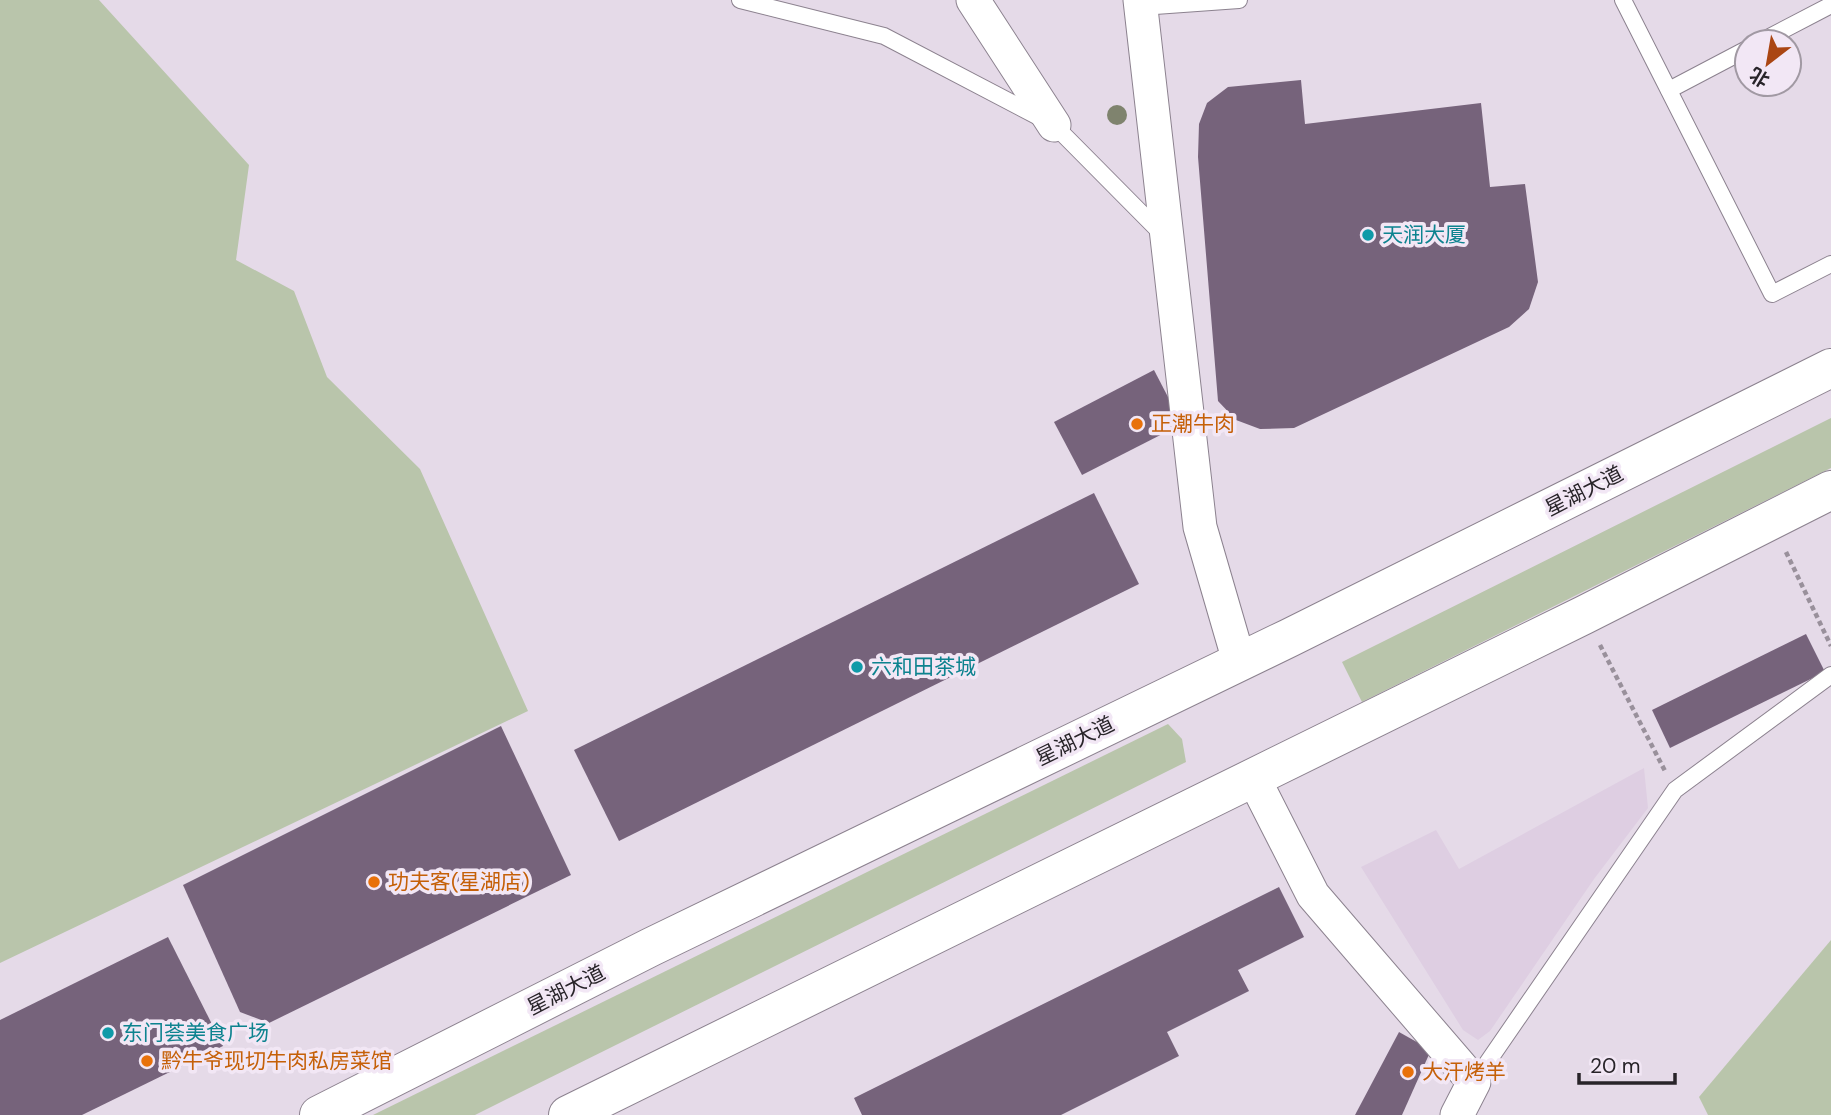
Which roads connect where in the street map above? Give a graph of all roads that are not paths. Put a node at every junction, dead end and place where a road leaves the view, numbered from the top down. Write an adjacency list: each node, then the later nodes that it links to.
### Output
1 (740, 0): 10 (lane)
2 (973, 0): 10 (street)
3 (1239, 0): 5 (lane)
4 (1623, 0): 9 (lane)
5 (1141, 4): 11 (street)
6 (1831, 5): 7 (lane)
7 (1787, 28)
8 (1733, 56): 9 (lane)
9 (1669, 90): 12 (lane)
10 (1054, 125): 11 (lane)
11 (1167, 239): 15 (street)
12 (1831, 264)
13 (1831, 368): 15 (main road, 星湖大道)
14 (1831, 490): 17 (main road)
15 (1240, 661): 19 (main road, 星湖大道)
16 (1831, 675): 18 (lane)
17 (1253, 777): 18 (street); 20 (main road)
18 (1474, 1082): 21 (street)
19 (319, 1115)
20 (568, 1115)
21 (1457, 1115)

